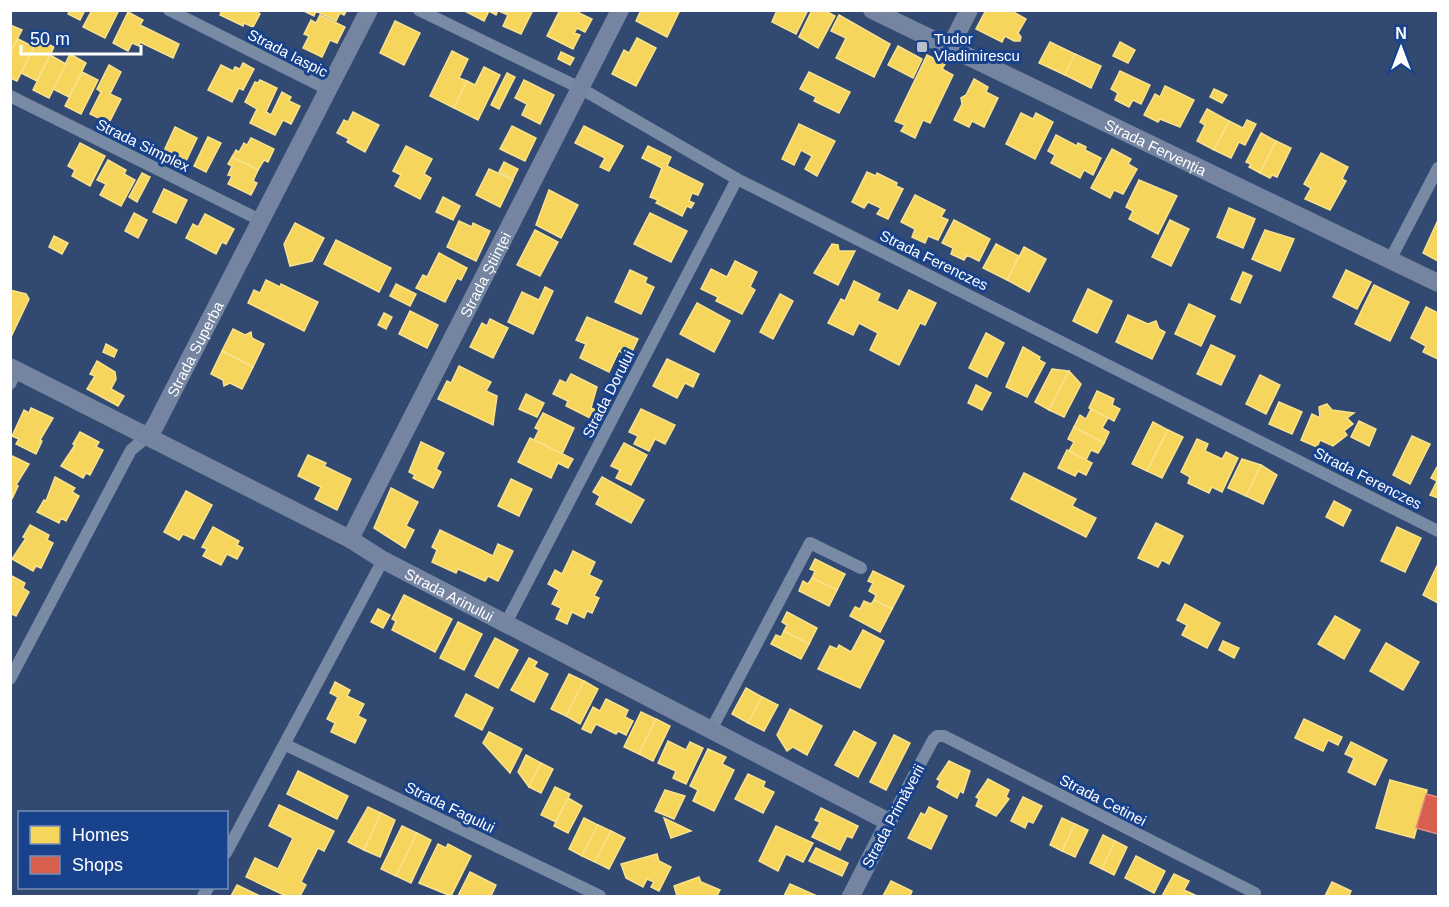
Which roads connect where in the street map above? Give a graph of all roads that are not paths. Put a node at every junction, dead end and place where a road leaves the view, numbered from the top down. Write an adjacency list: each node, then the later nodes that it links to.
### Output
1 (169, 10): 9 (street, Strada Iaspic)
2 (369, 10): 9 (street, Strada Superba)
3 (419, 10): 8 (street, Strada Ferenczes)
4 (620, 10): 8 (street, Strada Științei)
5 (872, 10): 7 (street, Strada Fervenția)
6 (969, 10): 7 (street)
7 (950, 49): 14 (street, Strada Fervenția)
8 (580, 88): 12 (street, Strada Ferenczes); 19 (street, Strada Științei)
9 (328, 90): 13 (street, Strada Superba)
10 (10, 96): 13 (street, Strada Simplex)
11 (1438, 168): 14 (street)
12 (737, 179): 18 (street, Strada Ferenczes); 22 (street, Strada Dorului)
13 (262, 221): 17 (street, Strada Superba)
14 (1390, 260): 15 (street, Strada Fervenția)
15 (1438, 284)
16 (13, 374): 17 (street, Strada Arinului)
17 (148, 436): 19 (street, Strada Arinului); 23 (street, Strada Superba)
18 (1438, 531)
19 (350, 539): 20 (street, Strada Arinului)
20 (383, 560): 22 (street, Strada Arinului); 26 (street)
21 (861, 568): 24 (street)
22 (506, 623): 24 (street, Strada Arinului)
23 (10, 679)
24 (711, 730): 27 (street, Strada Arinului)
25 (937, 736): 27 (street, Strada Primăverii); 29 (street, Strada Cetinei)
26 (286, 745): 28 (street); 30 (street, Strada Fagului)
27 (889, 822): 31 (street, Strada Primăverii)
28 (228, 849)
29 (1255, 893)
30 (600, 897)
31 (851, 897)

